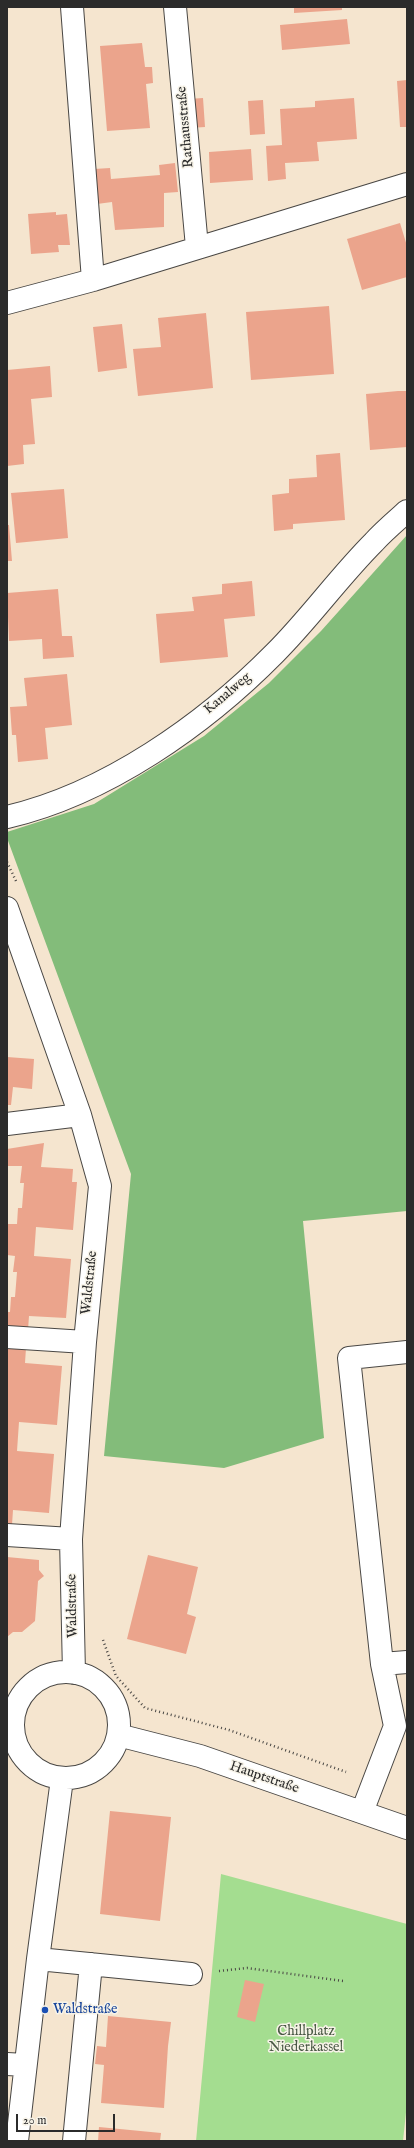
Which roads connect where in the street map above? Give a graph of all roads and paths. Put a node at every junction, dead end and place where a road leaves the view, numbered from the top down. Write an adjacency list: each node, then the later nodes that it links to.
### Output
1 (72, 7): 5 (street)
2 (175, 7): 4 (street, Rathausstraße)
3 (407, 184): 4 (street)
4 (197, 247): 5 (street)
5 (93, 280): 6 (street)
6 (7, 304)
7 (407, 511): 8 (street, Kanalweg)
8 (7, 817)
9 (7, 908): 10 (street, Waldstraße)
10 (80, 1115): 11 (street); 13 (street, Waldstraße)
11 (7, 1124)
12 (7, 1337): 13 (street)
13 (85, 1342): 16 (street, Waldstraße)
14 (407, 1352): 18 (street)
15 (7, 1535): 16 (street)
16 (71, 1539): 19 (street, Waldstraße)
17 (407, 1662): 18 (street)
18 (382, 1664): 24 (street)
19 (74, 1673): 20 (street); 22 (street)
20 (10, 1714): 23 (street)
21 (174, 1717): 24 (path)
22 (118, 1734): 23 (street); 25 (street, Hauptstraße)
23 (62, 1778): 27 (street)
24 (372, 1782): 25 (street)
25 (362, 1812): 26 (street, Hauptstraße)
26 (407, 1828)
27 (38, 1959): 28 (street); 31 (street)
28 (91, 1964): 29 (street); 33 (street)
29 (191, 1974): 30 (path)
30 (343, 1982)
31 (16, 2065): 32 (street)
32 (17, 2141)
33 (74, 2141)

